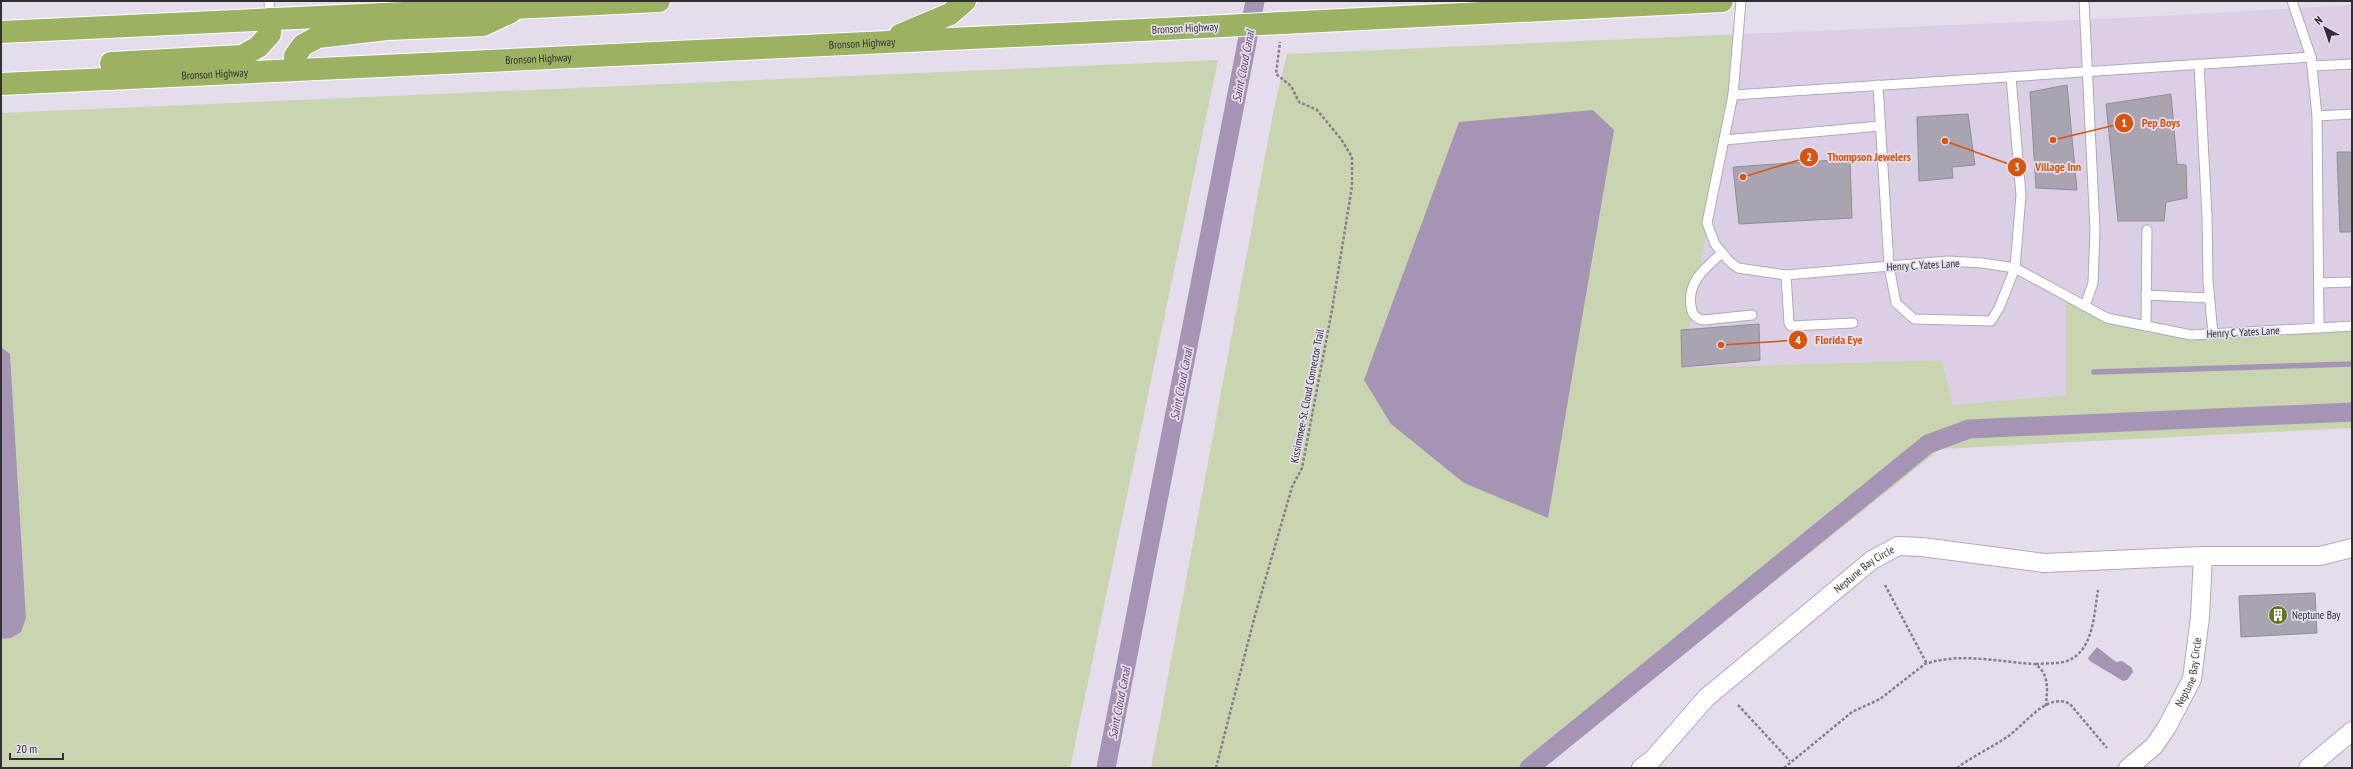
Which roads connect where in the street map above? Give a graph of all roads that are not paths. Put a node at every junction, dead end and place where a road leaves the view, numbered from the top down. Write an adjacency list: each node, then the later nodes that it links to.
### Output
1 (659, 1): 7 (highway)
2 (965, 1): 10 (highway)
3 (1722, 1): 10 (highway, Bronson Highway, bridge)
4 (1741, 1): 20 (lane, Henry C. Yates Lane)
5 (2084, 1): 15 (lane)
6 (2292, 1): 11 (lane)
7 (519, 8): 8 (highway); 14 (highway)
8 (270, 10): 9 (highway); 17 (highway)
9 (1, 32)
10 (882, 42): 14 (highway, Bronson Highway)
11 (2312, 62): 12 (lane); 13 (lane); 22 (lane)
12 (2199, 64): 15 (lane); 33 (lane)
13 (2352, 64)
14 (295, 70): 17 (highway, Bronson Highway)
15 (2088, 72): 16 (lane); 34 (lane)
16 (2010, 76): 19 (lane); 28 (lane)
17 (42, 82): 18 (highway, Bronson Highway)
18 (1, 84)
19 (1878, 85): 20 (lane); 23 (lane)
20 (1734, 95): 24 (lane, Henry C. Yates Lane)
21 (2352, 114): 22 (lane)
22 (2316, 116): 31 (lane)
23 (1880, 126): 24 (lane); 27 (lane)
24 (1724, 140): 26 (lane, Henry C. Yates Lane)
25 (2146, 230): 32 (lane)
26 (1722, 253): 29 (lane, Henry C. Yates Lane); 35 (lane)
27 (1889, 266): 28 (lane, Henry C. Yates Lane); 28 (lane); 29 (lane, Henry C. Yates Lane)
28 (2016, 268): 34 (lane, Henry C. Yates Lane)
29 (1786, 275): 36 (lane)
30 (2352, 282): 31 (lane)
31 (2319, 283): 39 (lane)
32 (2146, 295): 33 (lane); 37 (lane)
33 (2209, 298): 40 (lane)
34 (2085, 306): 37 (lane, Henry C. Yates Lane)
35 (1752, 316)
36 (1853, 323)
37 (2146, 326): 40 (lane, Henry C. Yates Lane)
38 (2352, 326): 39 (lane, Henry C. Yates Lane)
39 (2319, 328): 40 (lane, Henry C. Yates Lane)
40 (2214, 334)
41 (2352, 548): 42 (street, Neptune Bay Circle)
42 (2203, 556): 44 (street, Neptune Bay Circle); 45 (street, Neptune Bay Circle)
43 (2352, 731): 46 (street)
44 (1641, 768)
45 (2128, 768)
46 (2308, 768)

